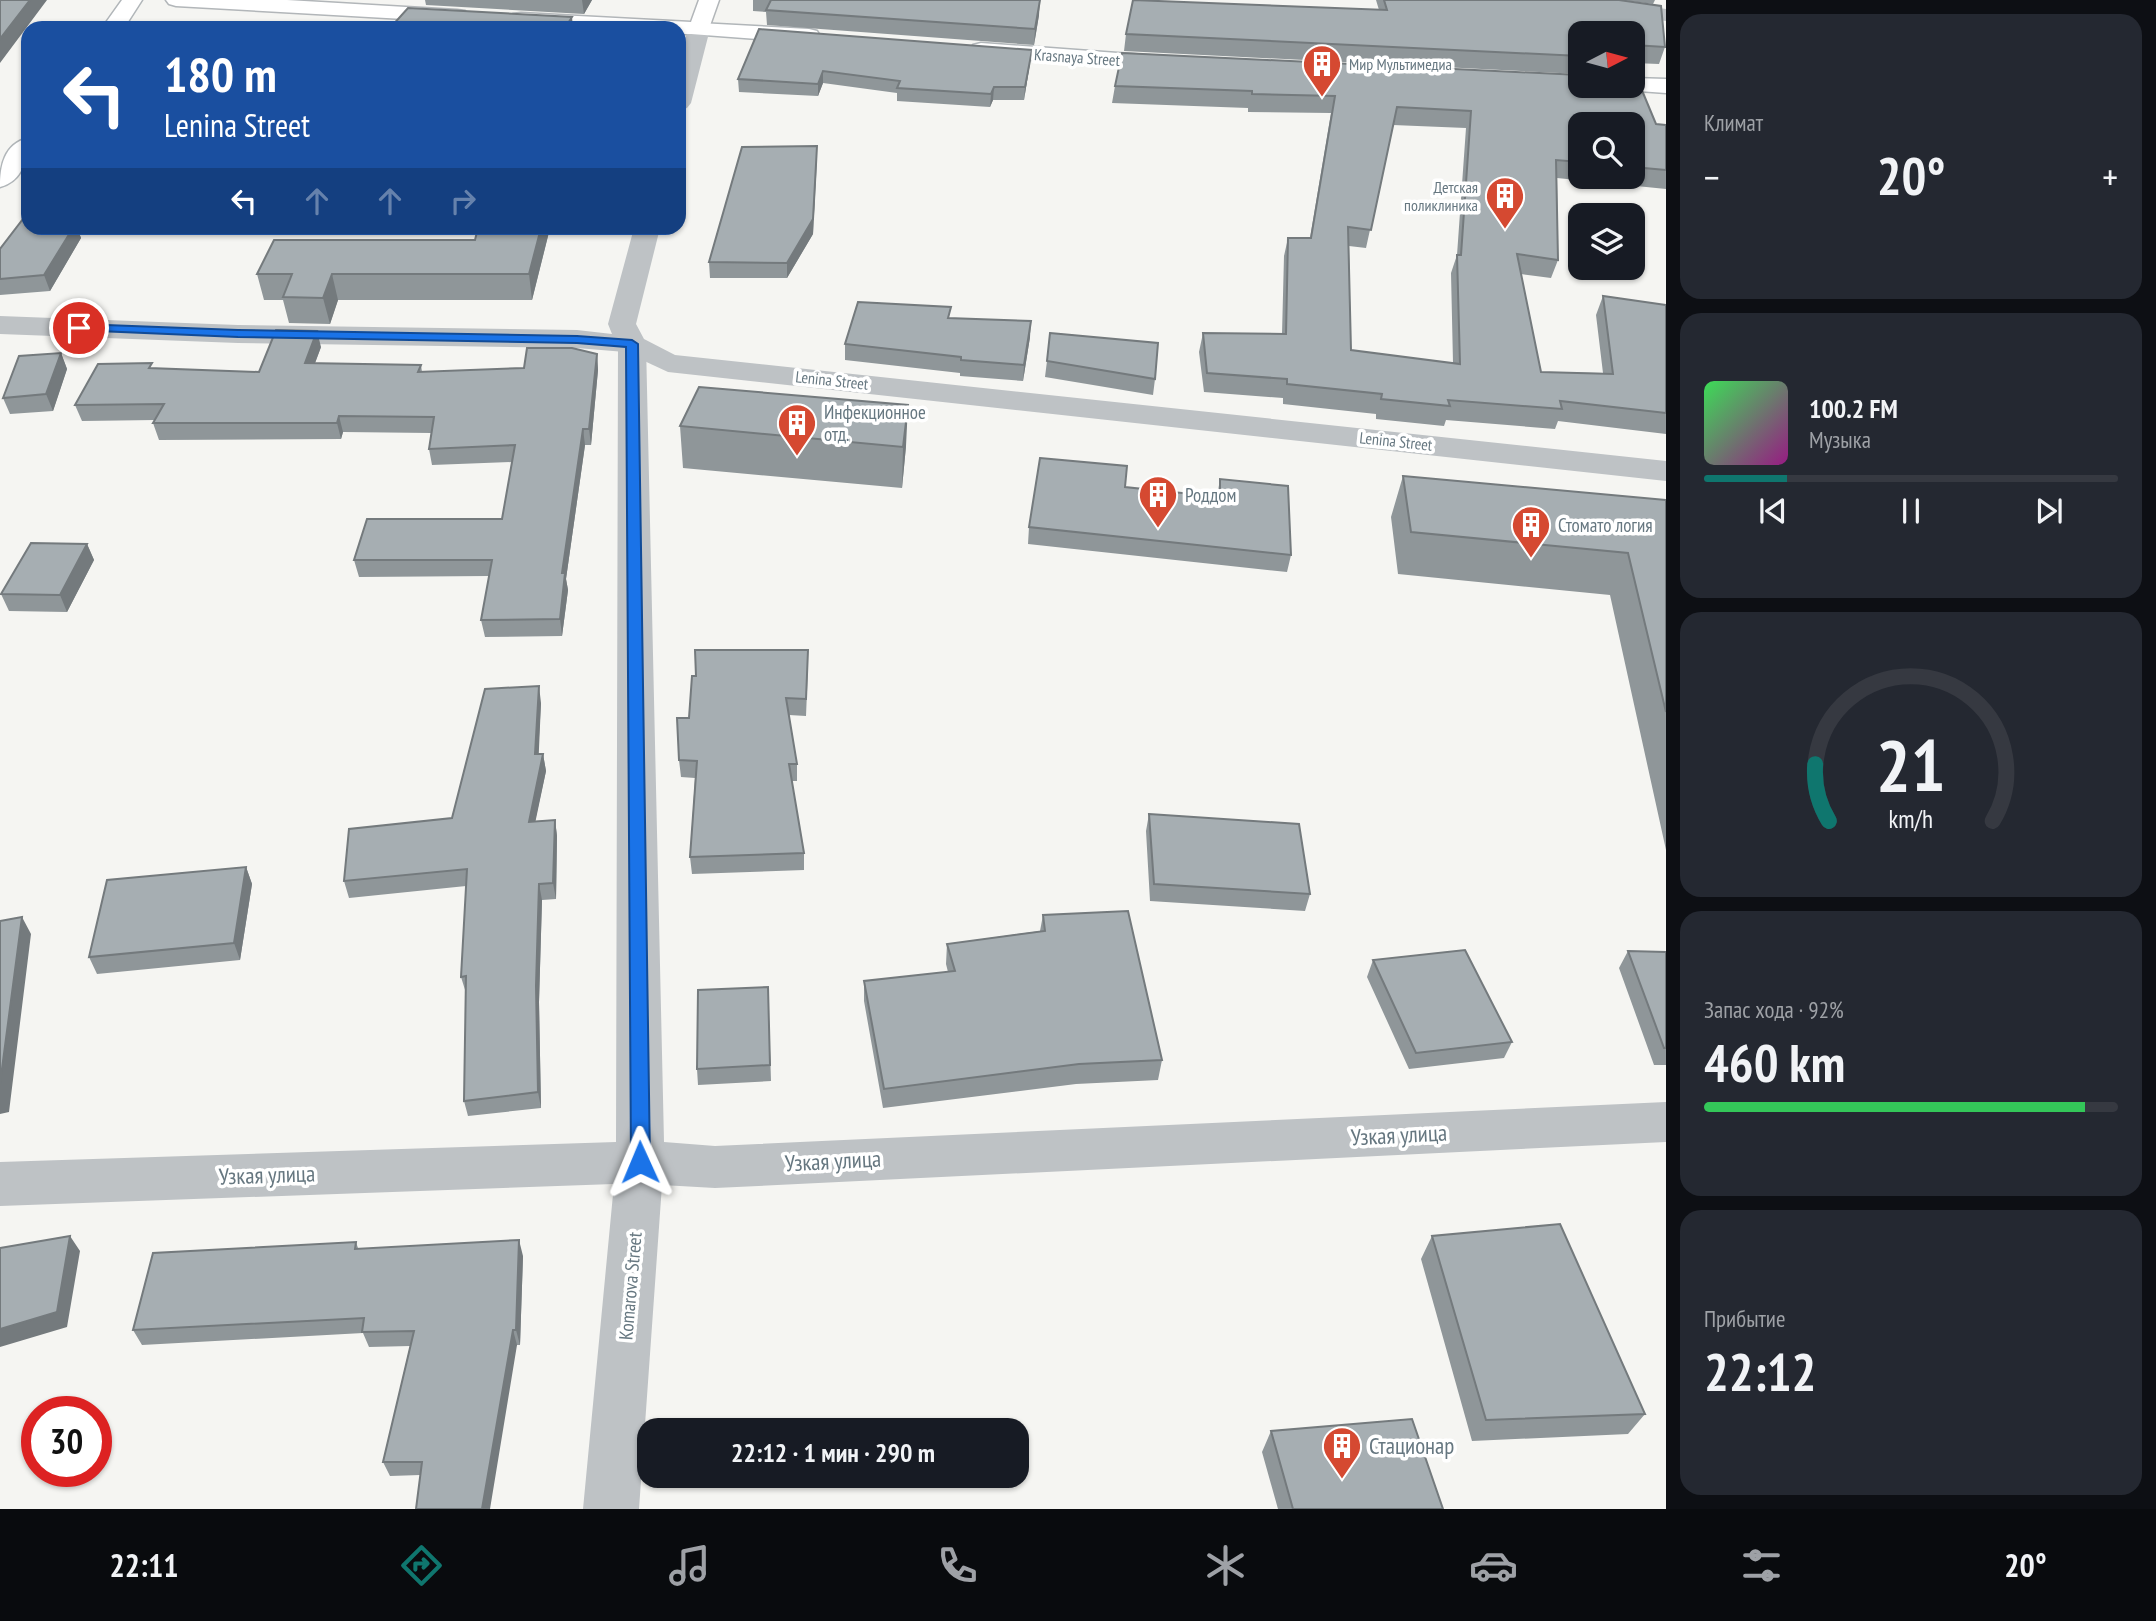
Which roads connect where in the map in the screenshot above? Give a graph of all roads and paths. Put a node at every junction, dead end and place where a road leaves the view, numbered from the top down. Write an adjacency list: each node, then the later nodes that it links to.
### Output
1 (132, 0): 6 (main road)
2 (176, 0): 7 (main road)
3 (709, 0): 8 (main road)
4 (1557, 0): 5 (street)
5 (1666, 15)
6 (118, 21)
7 (549, 21)
8 (686, 27)
9 (686, 28): 10 (main road)
10 (831, 38)
11 (953, 47): 12 (main road, Krasnaya Street)
12 (1199, 65)
13 (1645, 85): 14 (main road)
14 (1666, 86)
15 (21, 154): 16 (main road)
16 (0, 180)
17 (645, 235): 19 (street, Komarova Street)
18 (0, 325): 19 (street, Lenina Street)
19 (632, 344): 20 (street, Lenina Street); 22 (street, Komarova Street)
20 (1666, 471)
21 (1666, 1122): 22 (street, Узкая улица)
22 (640, 1162): 23 (street, Узкая улица); 24 (street, Komarova Street)
23 (0, 1184)
24 (611, 1509)

